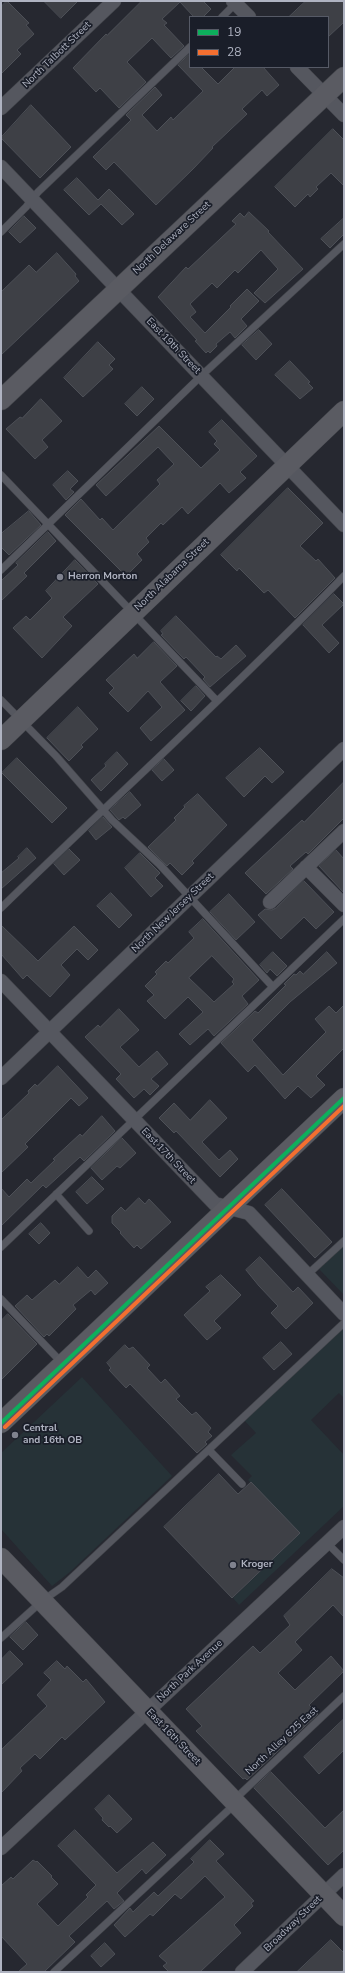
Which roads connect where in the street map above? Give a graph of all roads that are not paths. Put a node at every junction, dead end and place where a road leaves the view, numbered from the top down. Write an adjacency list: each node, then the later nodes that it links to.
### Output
1 (114, 1): 9 (street, North Talbott Street)
2 (236, 2): 3 (lane); 4 (street)
3 (223, 16)
4 (248, 16)
5 (189, 48): 12 (lane)
6 (298, 68): 8 (street)
7 (344, 77): 8 (main road, North Delaware Street)
8 (325, 95): 10 (street); 15 (main road, North Delaware Street)
9 (1, 108)
10 (344, 115)
11 (1, 167): 12 (street, East 19th Street)
12 (32, 200): 13 (lane); 15 (street, East 19th Street)
13 (1, 232)
14 (344, 244): 16 (lane)
15 (118, 288): 16 (street, East 19th Street); 17 (main road, North Delaware Street)
16 (201, 376): 19 (street, East 19th Street); 21 (lane)
17 (1, 400)
18 (344, 411): 19 (main road, North Alabama Street)
19 (287, 465): 22 (street, East 19th Street); 25 (main road, North Alabama Street)
20 (1, 475): 21 (lane)
21 (48, 525): 23 (lane); 25 (lane)
22 (344, 525)
23 (1, 570)
24 (344, 576): 27 (lane)
25 (133, 613): 27 (lane); 28 (main road, North Alabama Street)
26 (1, 700): 28 (lane)
27 (217, 701): 31 (lane)
28 (21, 720): 29 (main road, North Alabama Street); 31 (lane)
29 (1, 740)
30 (344, 748): 34 (street, North New Jersey Street)
31 (102, 809): 34 (lane); 37 (lane)
32 (344, 831): 33 (street)
33 (306, 867): 35 (street); 36 (street)
34 (189, 897): 40 (lane); 41 (street, North New Jersey Street)
35 (270, 902)
36 (344, 905)
37 (1, 908)
38 (344, 919): 40 (lane)
39 (1, 981): 41 (street, East 17th Street)
40 (273, 987): 44 (lane)
41 (50, 1032): 42 (street, North New Jersey Street); 44 (street, East 17th Street)
42 (1, 1078)
43 (344, 1098): 46 (main road)
44 (134, 1120): 45 (lane); 46 (street, East 17th Street)
45 (56, 1194): 47 (lane); 49 (lane)
46 (229, 1207): 50 (street, East 17th Street); 54 (main road)
47 (89, 1231)
48 (344, 1240): 50 (lane)
49 (1, 1247)
50 (307, 1275): 52 (street, East 17th Street)
51 (1, 1299): 54 (lane)
52 (344, 1314)
53 (344, 1323): 56 (lane)
54 (63, 1364): 55 (main road)
55 (1, 1423)
56 (209, 1450): 57 (lane); 62 (lane)
57 (242, 1484)
58 (344, 1527): 59 (street, North Park Avenue)
59 (327, 1543): 61 (lane); 65 (street, North Park Avenue)
60 (1, 1558): 62 (main road, East 16th Street)
61 (344, 1560)
62 (42, 1600): 63 (lane); 65 (main road, East 16th Street)
63 (1, 1638)
64 (344, 1696): 66 (lane, North Alley 625 East)
65 (147, 1711): 66 (main road, East 16th Street); 67 (street, North Park Avenue)
66 (235, 1801): 69 (main road, East 16th Street); 71 (lane, North Alley 625 East)
67 (1, 1848)
68 (344, 1875): 69 (street, Broadway Street)
69 (323, 1894): 70 (main road, East 16th Street); 72 (street, Broadway Street)
70 (344, 1916)
71 (54, 1972)
72 (242, 1972)

